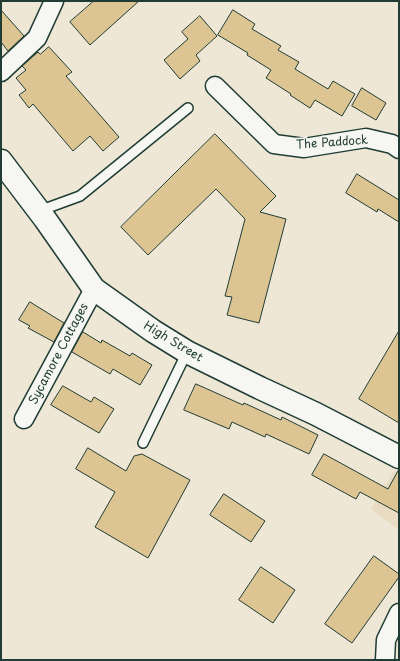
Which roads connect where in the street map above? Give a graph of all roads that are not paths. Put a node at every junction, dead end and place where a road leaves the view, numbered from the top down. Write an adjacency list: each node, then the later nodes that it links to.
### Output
1 (54, 1): 2 (street)
2 (1, 72)
3 (215, 86): 5 (street, The Paddock)
4 (188, 108): 7 (lane)
5 (399, 149)
6 (1, 161): 7 (street, High Street)
7 (39, 211): 8 (street, High Street)
8 (94, 290): 9 (street, High Street); 10 (street, Sycamore Cottages)
9 (187, 352): 11 (lane); 12 (street, High Street)
10 (24, 419)
11 (143, 444)
12 (399, 457)
13 (399, 613): 14 (street)
14 (385, 660)

